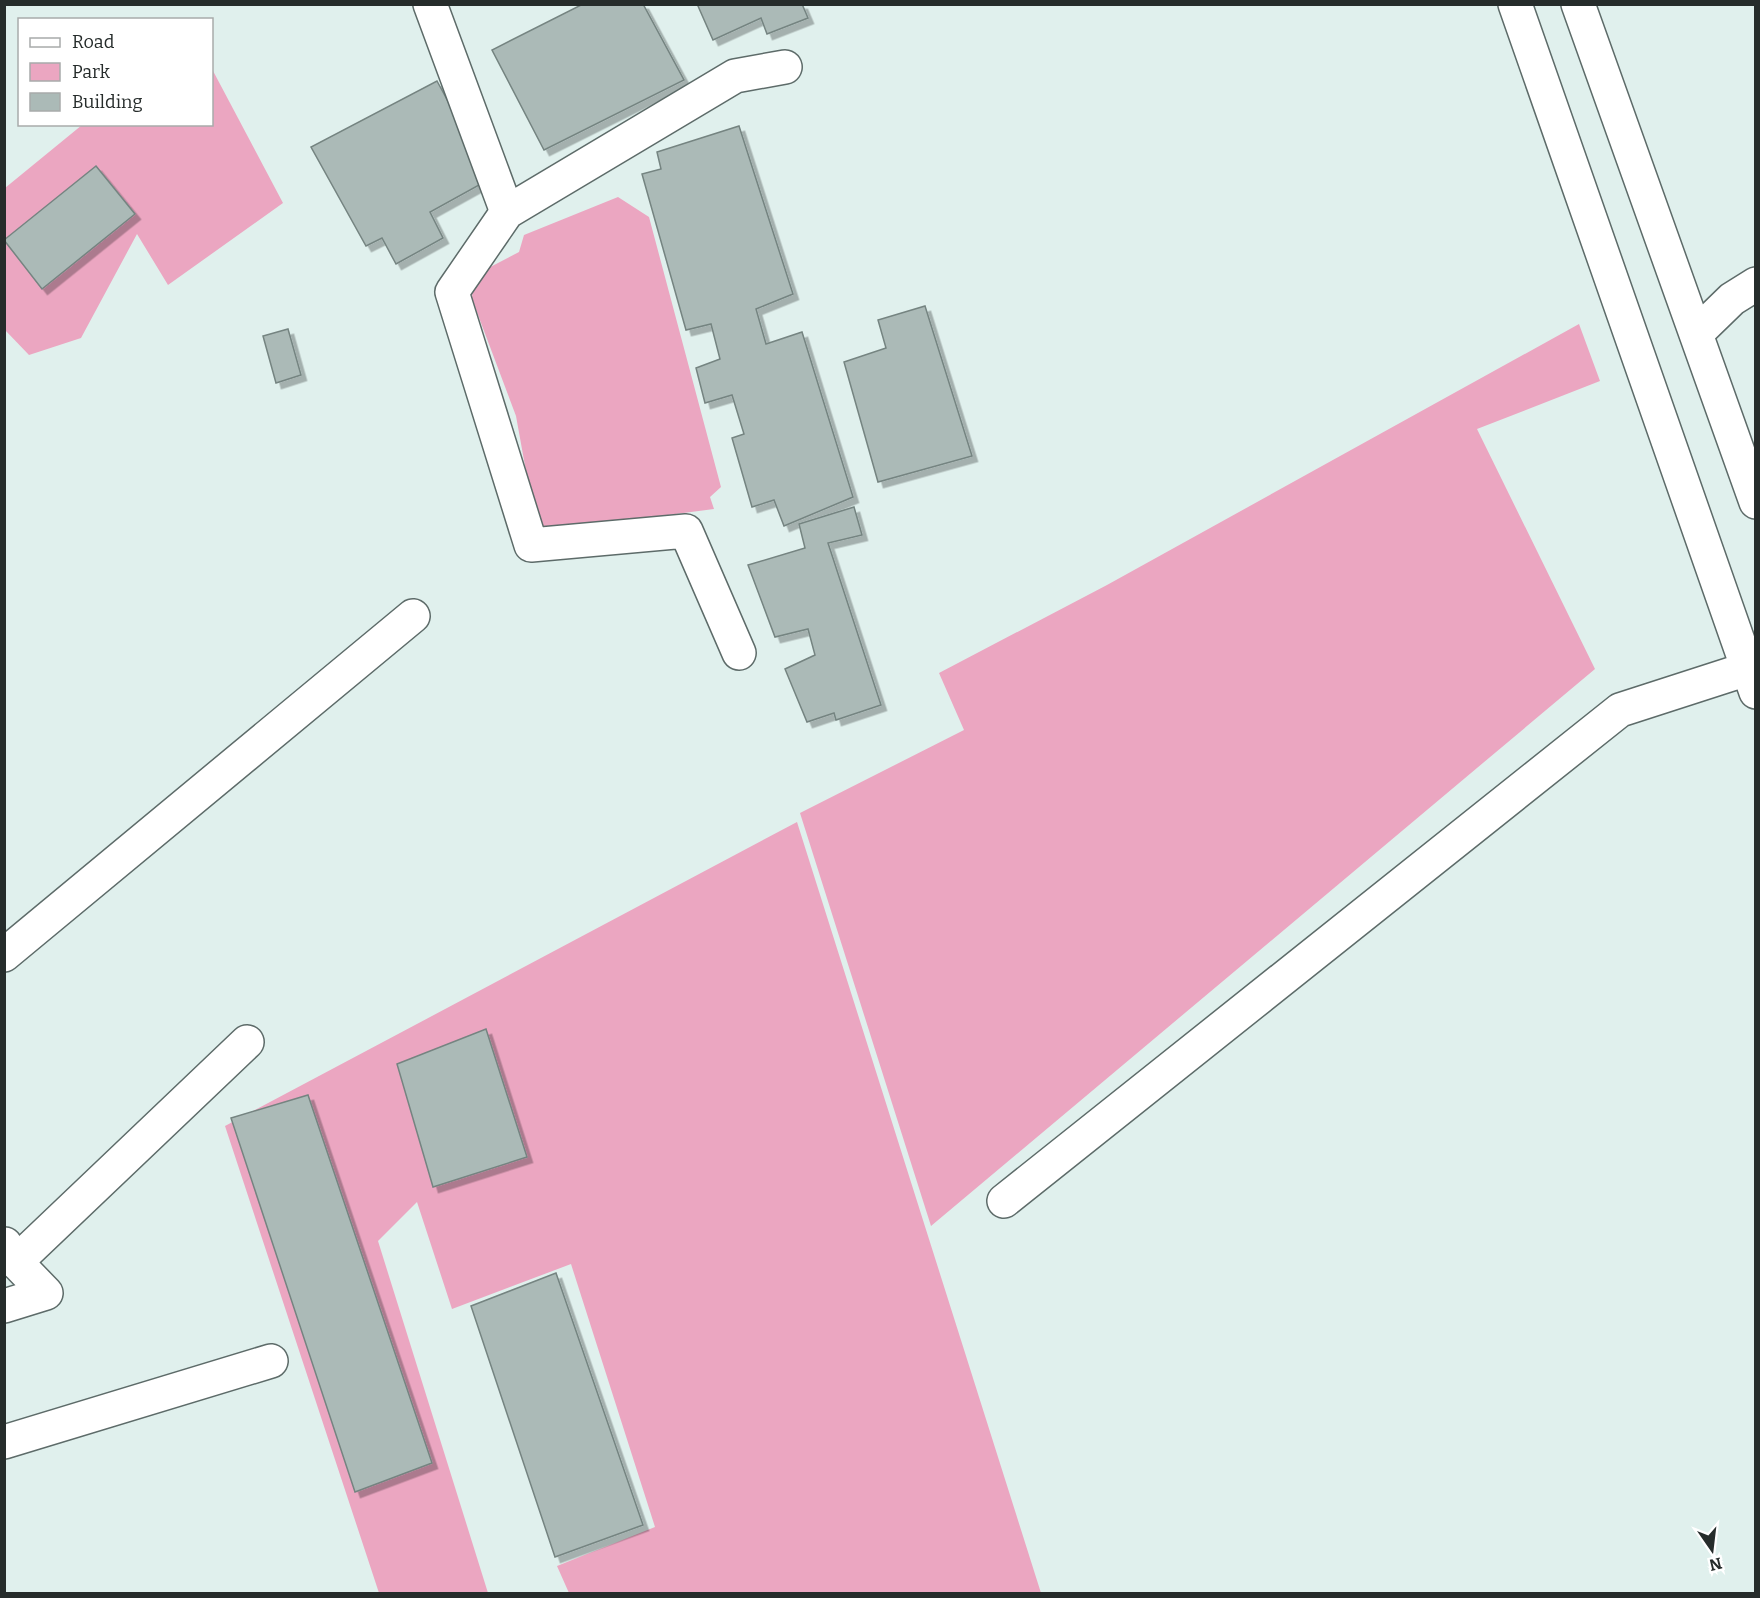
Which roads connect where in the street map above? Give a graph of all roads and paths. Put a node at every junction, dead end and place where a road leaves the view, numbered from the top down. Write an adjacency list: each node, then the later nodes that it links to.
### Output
1 (430, 4): 5 (street)
2 (1515, 4): 11 (street)
3 (1578, 4): 7 (street)
4 (785, 67): 5 (street)
5 (507, 212): 10 (street)
6 (1755, 284): 7 (street)
7 (1697, 333): 8 (street)
8 (1755, 502)
9 (413, 616): 12 (street)
10 (739, 653)
11 (1751, 680): 14 (street)
12 (4, 955)
13 (247, 1042): 15 (street)
14 (1004, 1201)
15 (10, 1253): 16 (street)
16 (4, 1306)
17 (271, 1361): 18 (street)
18 (4, 1442)

